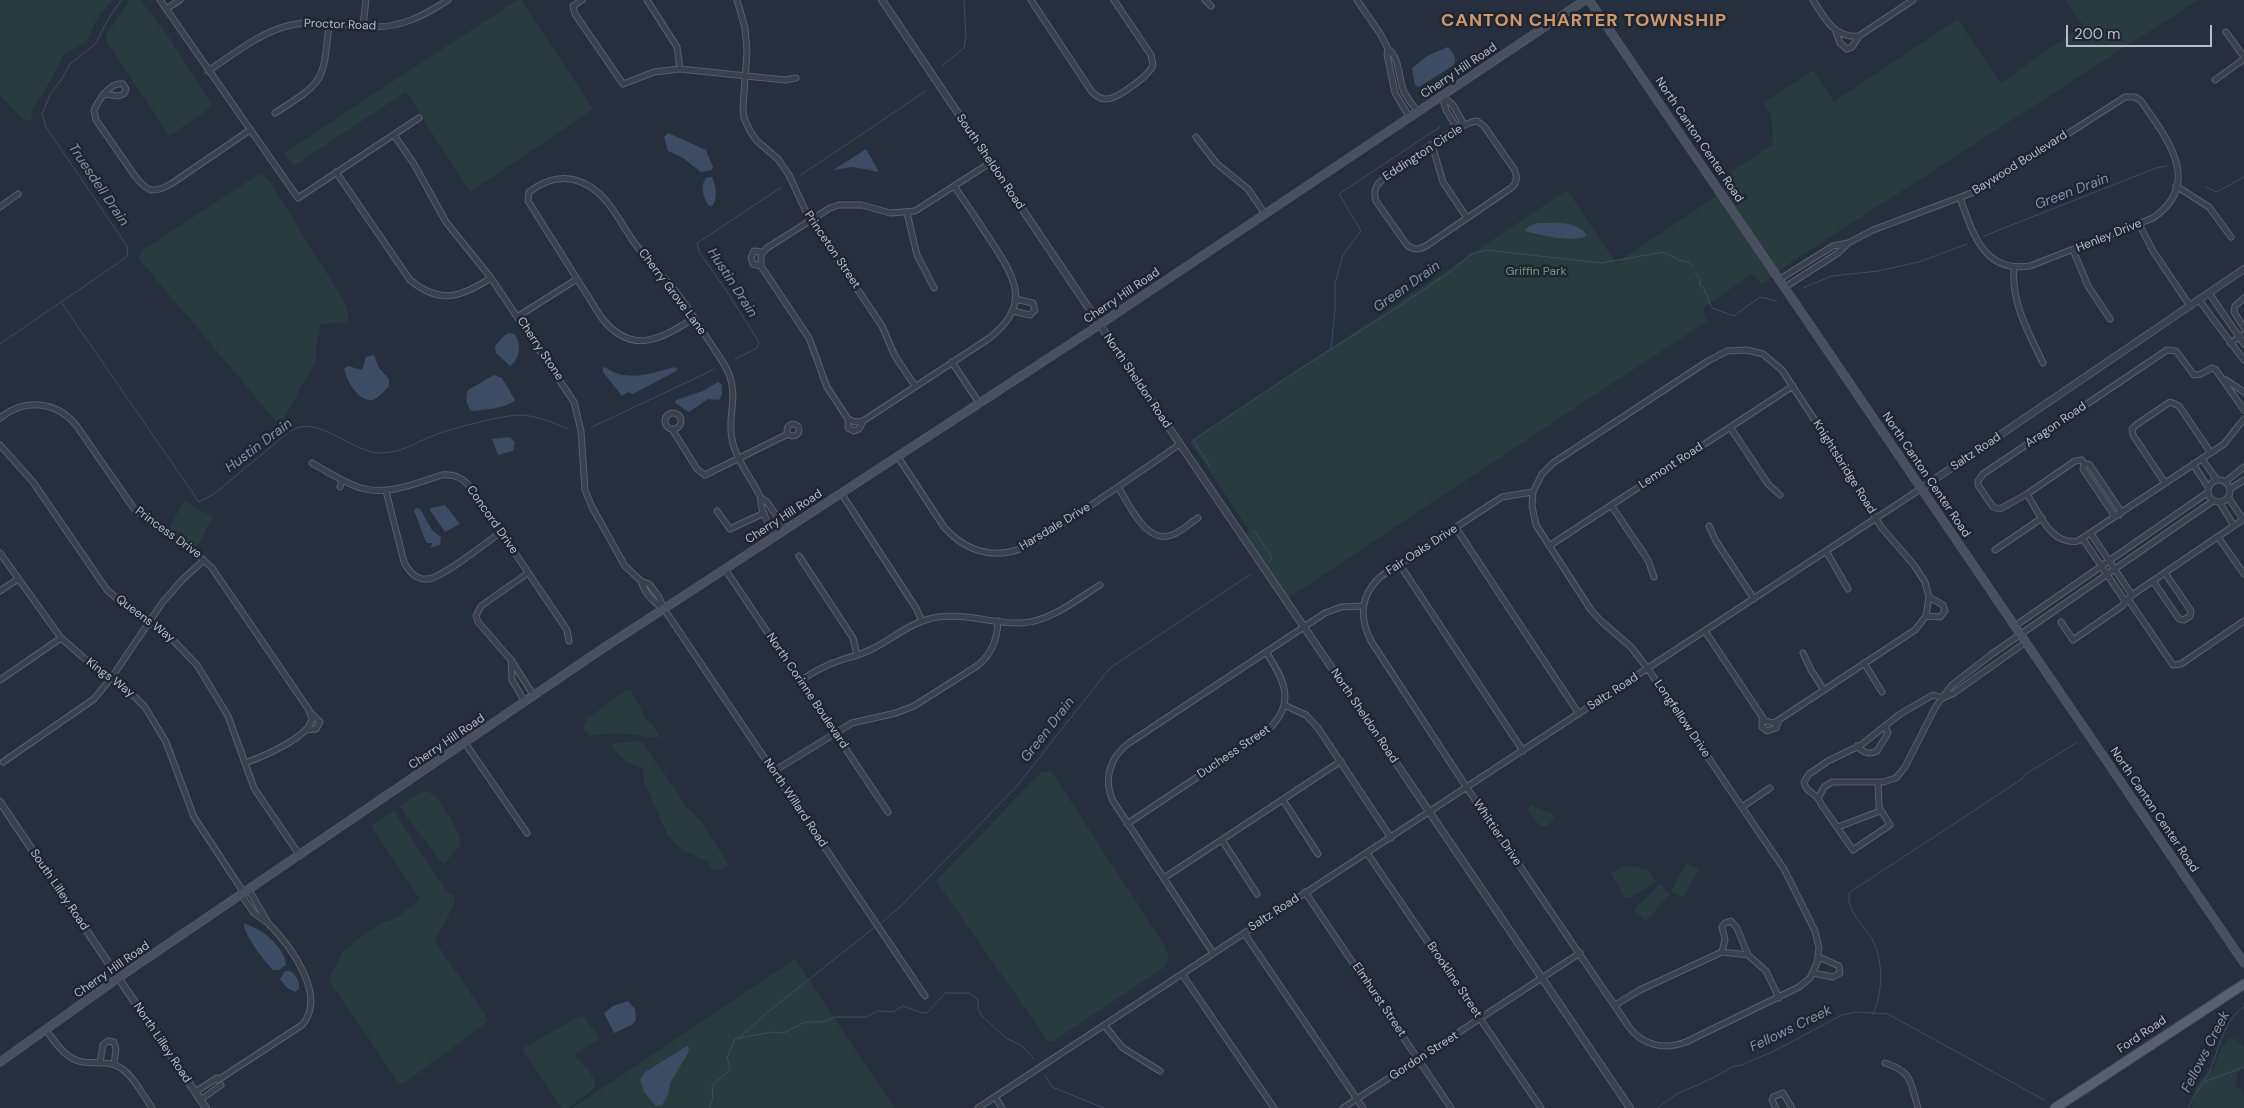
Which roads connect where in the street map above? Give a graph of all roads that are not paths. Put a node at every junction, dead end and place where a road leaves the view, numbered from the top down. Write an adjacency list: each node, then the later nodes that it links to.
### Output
1 (160, 0): 19 (street)
2 (180, 0): 19 (street)
3 (366, 0): 21 (street)
4 (448, 0): 21 (street, Proctor Road)
5 (582, 0): 27 (street)
6 (647, 0): 27 (street)
7 (737, 0): 29 (street, Princeton Street)
8 (882, 0): 44 (street, South Sheldon Road)
9 (1031, 0): 10 (street)
10 (1114, 0)
11 (1205, 0): 18 (street)
12 (1357, 0): 25 (street)
13 (1585, 0): 33 (main road, Cherry Hill Road)
14 (1589, 0): 65 (main road, North Canton Center Road)
15 (1812, 0): 22 (street)
16 (1913, 0): 17 (street)
17 (1903, 2): 24 (street)
18 (1210, 6)
19 (166, 9): 28 (street)
20 (330, 24): 21 (street, Proctor Road); 28 (street, Proctor Road); 36 (street)
21 (363, 26)
22 (1836, 32): 24 (street); 24 (street)
23 (2226, 32): 26 (street)
24 (1860, 36)
25 (1388, 49): 35 (street); 38 (street)
26 (2244, 58): 31 (street)
27 (680, 69): 29 (street)
28 (208, 71): 40 (street)
29 (746, 75): 30 (street); 54 (street, Princeton Street)
30 (796, 78)
31 (2215, 80)
32 (104, 94): 40 (street)
33 (1442, 96): 35 (main road, Cherry Hill Road); 39 (street); 39 (street)
34 (2132, 97): 47 (street, Henley Drive); 49 (street, Baywood Boulevard)
35 (1418, 112): 38 (main road, Cherry Hill Road)
36 (275, 114)
37 (419, 118): 41 (street)
38 (1410, 118): 52 (main road, Cherry Hill Road)
39 (1461, 128): 43 (street, Eddington Circle); 53 (street, Eddington Circle)
40 (250, 130): 45 (street)
41 (394, 134): 45 (street); 63 (street, Cherry Stone)
42 (1196, 137): 52 (street)
43 (1432, 145): 53 (street); 53 (street, Eddington Circle)
44 (990, 162): 46 (street); 77 (street, South Sheldon Road)
45 (336, 172): 63 (street)
46 (954, 186): 51 (street); 70 (street)
47 (2176, 186): 55 (street, Henley Drive); 56 (street)
48 (18, 194): 50 (street)
49 (1960, 198): 57 (street, Baywood Boulevard); 61 (street)
50 (0, 207)
51 (908, 213): 54 (street); 67 (street)
52 (1265, 214): 77 (main road, Cherry Hill Road)
53 (1467, 218)
54 (811, 220): 59 (street); 86 (street, Princeton Street)
55 (2139, 224): 58 (street, Henley Drive); 72 (street)
56 (2232, 237)
57 (1848, 243): 65 (street, Baywood Boulevard); 66 (street, Baywood Boulevard)
58 (2073, 250): 61 (street, Henley Drive); 76 (street)
59 (761, 255): 60 (street); 60 (street)
60 (761, 266): 93 (street)
61 (2014, 267): 84 (street)
62 (2244, 269): 68 (street, Saltz Road)
63 (491, 278): 74 (street, Cherry Stone)
64 (577, 279): 74 (street); 75 (street); 75 (street, Cherry Grove Lane)
65 (1780, 279): 66 (main road, North Canton Center Road)
66 (1785, 287): 114 (main road, North Canton Center Road)
67 (934, 288)
68 (2209, 293): 71 (street, Saltz Road); 79 (street)
69 (2244, 298): 78 (street)
70 (1015, 299): 73 (street); 73 (street)
71 (2199, 300): 72 (street, Saltz Road); 80 (street)
72 (2190, 306): 114 (street, Saltz Road)
73 (1013, 312): 83 (street)
74 (517, 317): 170 (street, Cherry Stone)
75 (694, 318): 102 (street, Cherry Grove Lane)
76 (2110, 319)
77 (1099, 324): 89 (main road, Cherry Hill Road); 98 (street, North Sheldon Road)
78 (2244, 328)
79 (2242, 335): 80 (street); 81 (street)
80 (2230, 343): 82 (street)
81 (2244, 344)
82 (2244, 360)
83 (952, 362): 86 (street); 89 (street)
84 (2043, 363)
85 (2222, 378): 88 (street); 90 (street); 120 (street, Aragon Road)
86 (915, 386): 94 (street)
87 (1792, 386): 95 (street, Lemont Road); 118 (street, Knightsbridge Road); 132 (street, Knightsbridge Road)
88 (2244, 392)
89 (979, 403): 101 (main road, Cherry Hill Road)
90 (2244, 410)
91 (0, 418): 148 (street, Princess Drive)
92 (2244, 419): 100 (street)
93 (850, 420): 94 (street); 94 (street)
94 (863, 421)
95 (1730, 427): 121 (street); 126 (street, Lemont Road)
96 (672, 429): 102 (street)
97 (788, 434): 102 (street)
98 (1180, 444): 113 (street, Harsdale Drive); 178 (street, North Sheldon Road)
99 (0, 445): 175 (street, Queens Way)
100 (2211, 453): 103 (street); 111 (street)
101 (898, 457): 113 (street, Harsdale Drive); 119 (main road, Cherry Hill Road)
102 (740, 458): 123 (street, Cherry Grove Lane)
103 (2202, 459): 105 (street); 108 (street)
104 (312, 463): 107 (street, Concord Drive)
105 (2194, 464): 111 (street); 116 (street)
106 (2244, 468): 110 (street)
107 (342, 480): 112 (street); 117 (street, Concord Drive)
108 (2217, 480): 110 (street); 116 (street)
109 (2244, 480): 115 (street)
110 (2225, 482): 115 (street)
111 (2165, 483): 129 (street)
112 (340, 487)
113 (1118, 487): 130 (street)
114 (1922, 488): 132 (street, Saltz Road); 177 (main road, North Canton Center Road)
115 (2230, 489): 122 (street)
116 (2208, 490): 124 (street); 149 (street)
117 (386, 491): 138 (street, Concord Drive); 138 (street)
118 (1532, 492): 136 (street, Fair Oaks Drive); 143 (street, Longfellow Drive)
119 (841, 494): 137 (main road, Cherry Hill Road); 173 (street)
120 (2027, 494): 129 (street); 131 (street)
121 (1780, 495)
122 (2228, 497): 125 (street); 133 (street)
123 (761, 498): 128 (street, Cherry Grove Lane); 137 (street, Cherry Grove Lane)
124 (2213, 501): 125 (street); 153 (street)
125 (2220, 503): 135 (street)
126 (1611, 505): 143 (street, Lemont Road); 158 (street)
127 (717, 511): 128 (street)
128 (764, 513): 140 (street, Cherry Grove Lane)
129 (2119, 515): 139 (street)
130 (1198, 518)
131 (2042, 518): 142 (street); 144 (street)
132 (1876, 519): 145 (street, Saltz Road); 164 (street, Knightsbridge Road)
133 (2244, 519): 135 (street)
134 (1709, 526): 167 (street)
135 (2234, 526): 141 (street)
136 (1456, 528): 150 (street, Fair Oaks Drive); 204 (street)
137 (786, 530): 140 (main road, Cherry Hill Road)
138 (501, 532): 155 (street, Concord Drive)
139 (2091, 534): 142 (street); 149 (street)
140 (776, 536): 152 (main road, Cherry Hill Road)
141 (2218, 537): 154 (street); 156 (street)
142 (2084, 539): 151 (street)
143 (1549, 546): 191 (street, Longfellow Drive)
144 (1995, 550)
145 (1826, 552): 162 (street); 167 (street, Saltz Road)
146 (0, 553): 159 (street, Kings Way)
147 (799, 556): 187 (street)
148 (204, 560): 175 (street); 203 (street, Princess Drive)
149 (2109, 562): 151 (street); 153 (street)
150 (1400, 565): 168 (street, Fair Oaks Drive); 212 (street)
151 (2102, 567): 157 (street); 165 (street)
152 (725, 569): 170 (main road, Cherry Hill Road); 195 (street, North Corinne Boulevard)
153 (2115, 570): 157 (street); 166 (street)
154 (2165, 572): 160 (street); 160 (street)
155 (528, 573): 182 (street, Concord Drive); 189 (street)
156 (2244, 574)
157 (2107, 575): 166 (street); 169 (street)
158 (1654, 577)
159 (18, 579): 163 (street); 181 (street, Kings Way)
160 (2153, 581): 166 (street)
161 (1100, 585): 174 (street)
162 (1848, 589)
163 (0, 591)
164 (1929, 598): 171 (street); 171 (street)
165 (2058, 598): 169 (street); 177 (street)
166 (2128, 598): 172 (street); 176 (street)
167 (1754, 599): 179 (street, Saltz Road)
168 (1363, 606): 178 (street); 218 (street, Whittier Drive)
169 (2064, 606): 180 (street)
170 (664, 609): 199 (main road, Cherry Hill Road); 216 (street, North Willard Road)
171 (1926, 616): 190 (street)
172 (2244, 620)
173 (922, 621): 174 (street); 187 (street)
174 (998, 621): 209 (street)
175 (149, 622): 193 (street); 215 (street, Queens Way)
176 (2061, 622)
177 (2016, 626): 180 (main road, North Canton Center Road)
178 (1304, 627): 185 (street); 226 (street, North Sheldon Road)
179 (1705, 632): 191 (street, Saltz Road); 205 (street)
180 (2021, 635): 183 (main road, North Canton Center Road); 184 (street)
181 (61, 638): 193 (street, Kings Way); 194 (street)
182 (569, 642)
183 (2026, 642): 188 (street); 246 (main road, North Canton Center Road)
184 (2000, 648): 188 (street); 192 (street)
185 (1266, 652): 202 (street); 227 (street)
186 (1803, 653): 197 (street)
187 (857, 655): 195 (street)
188 (2006, 656): 196 (street)
189 (511, 660): 199 (street); 201 (street)
190 (1864, 663): 197 (street); 198 (street)
191 (1648, 669): 204 (street, Saltz Road); 223 (street, Longfellow Drive)
192 (1965, 674): 196 (street); 200 (street)
193 (112, 678): 214 (street); 237 (street, Kings Way)
194 (0, 680)
195 (800, 680): 209 (street, North Corinne Boulevard)
196 (1970, 681): 200 (street)
197 (1824, 690): 206 (street)
198 (1882, 692)
199 (534, 696): 201 (main road, Cherry Hill Road)
200 (1943, 698): 207 (street); 217 (street)
201 (525, 702): 210 (main road, Cherry Hill Road)
202 (1284, 705): 213 (street); 227 (street, Duchess Street)
203 (309, 710): 208 (street); 208 (street, Princess Drive)
204 (1579, 714): 212 (street, Saltz Road)
205 (1762, 717): 206 (street); 206 (street)
206 (1780, 720)
207 (1886, 726): 211 (street); 211 (street)
208 (306, 730): 215 (street, Princess Drive)
209 (835, 733): 216 (street); 225 (street, North Corinne Boulevard)
210 (465, 743): 229 (street); 234 (main road, Cherry Hill Road)
211 (1857, 746): 220 (street)
212 (1523, 751): 218 (street, Saltz Road)
213 (1341, 761): 221 (street); 230 (street)
214 (3, 762)
215 (245, 763): 234 (street, Queens Way)
216 (774, 771): 252 (street, North Willard Road)
217 (1878, 782): 220 (street); 224 (street)
218 (1467, 788): 226 (street, Saltz Road); 243 (street, Whittier Drive)
219 (1770, 788): 223 (street)
220 (1819, 797): 228 (street)
221 (1283, 800): 231 (street); 233 (street)
222 (0, 802): 249 (street, South Lilley Road)
223 (1742, 807): 245 (street, Longfellow Drive)
224 (1880, 811): 228 (street); 228 (street)
225 (888, 812)
226 (1430, 812): 230 (street, Saltz Road); 250 (street, North Sheldon Road)
227 (1127, 824): 235 (street)
228 (1838, 827)
229 (528, 832)
230 (1391, 838): 232 (street, Saltz Road)
231 (1222, 840): 235 (street); 238 (street)
232 (1367, 853): 236 (street, Saltz Road); 255 (street, Brookline Street)
233 (1318, 854)
234 (300, 856): 237 (main road, Cherry Hill Road)
235 (1164, 878): 242 (street)
236 (1305, 892): 240 (street, Saltz Road); 258 (street, Elmhurst Street)
237 (245, 893): 239 (street); 239 (street); 249 (main road, Cherry Hill Road)
238 (1257, 894)
239 (268, 923): 264 (street)
240 (1244, 932): 242 (street, Saltz Road); 267 (street)
241 (1722, 952): 244 (street); 244 (street); 254 (street)
242 (1213, 953): 248 (street, Saltz Road)
243 (1580, 953): 250 (street, Gordon Street); 254 (street, Whittier Drive)
244 (1748, 955): 253 (street)
245 (1819, 957): 247 (street); 247 (street)
246 (2244, 963)
247 (1813, 973): 253 (street)
248 (1182, 974): 256 (street, Saltz Road); 273 (street)
249 (118, 978): 257 (main road, Cherry Hill Road); 265 (street, North Lilley Road)
250 (1542, 979): 255 (street, Gordon Street); 278 (street, North Sheldon Road)
251 (2244, 984): 282 (main road, Ford Road)
252 (925, 996)
253 (1779, 998): 254 (street, Whittier Drive)
254 (1615, 1005)
255 (1481, 1020): 258 (street, Gordon Street); 277 (street, Brookline Street)
256 (1104, 1025): 263 (street); 266 (street, Saltz Road)
257 (46, 1030): 259 (main road, Cherry Hill Road); 260 (street)
258 (1419, 1060): 267 (street, Gordon Street); 276 (street, Elmhurst Street)
259 (0, 1062)
260 (100, 1062): 262 (street); 262 (street)
261 (1885, 1063): 281 (street)
262 (114, 1065): 269 (street)
263 (1160, 1070)
264 (219, 1081): 265 (street); 268 (street)
265 (195, 1092): 268 (street, North Lilley Road)
266 (995, 1097): 271 (street, Saltz Road); 272 (street)
267 (1357, 1099): 274 (street, Gordon Street); 275 (street)
268 (200, 1100): 270 (street, North Lilley Road)
269 (152, 1108)
270 (206, 1108)
271 (978, 1108)
272 (1002, 1108)
273 (1274, 1108)
274 (1343, 1108)
275 (1363, 1108)
276 (1451, 1108)
277 (1541, 1108)
278 (1630, 1108)
279 (1776, 1108): 280 (street)
280 (1792, 1108)
281 (1918, 1108)
282 (2055, 1108)

